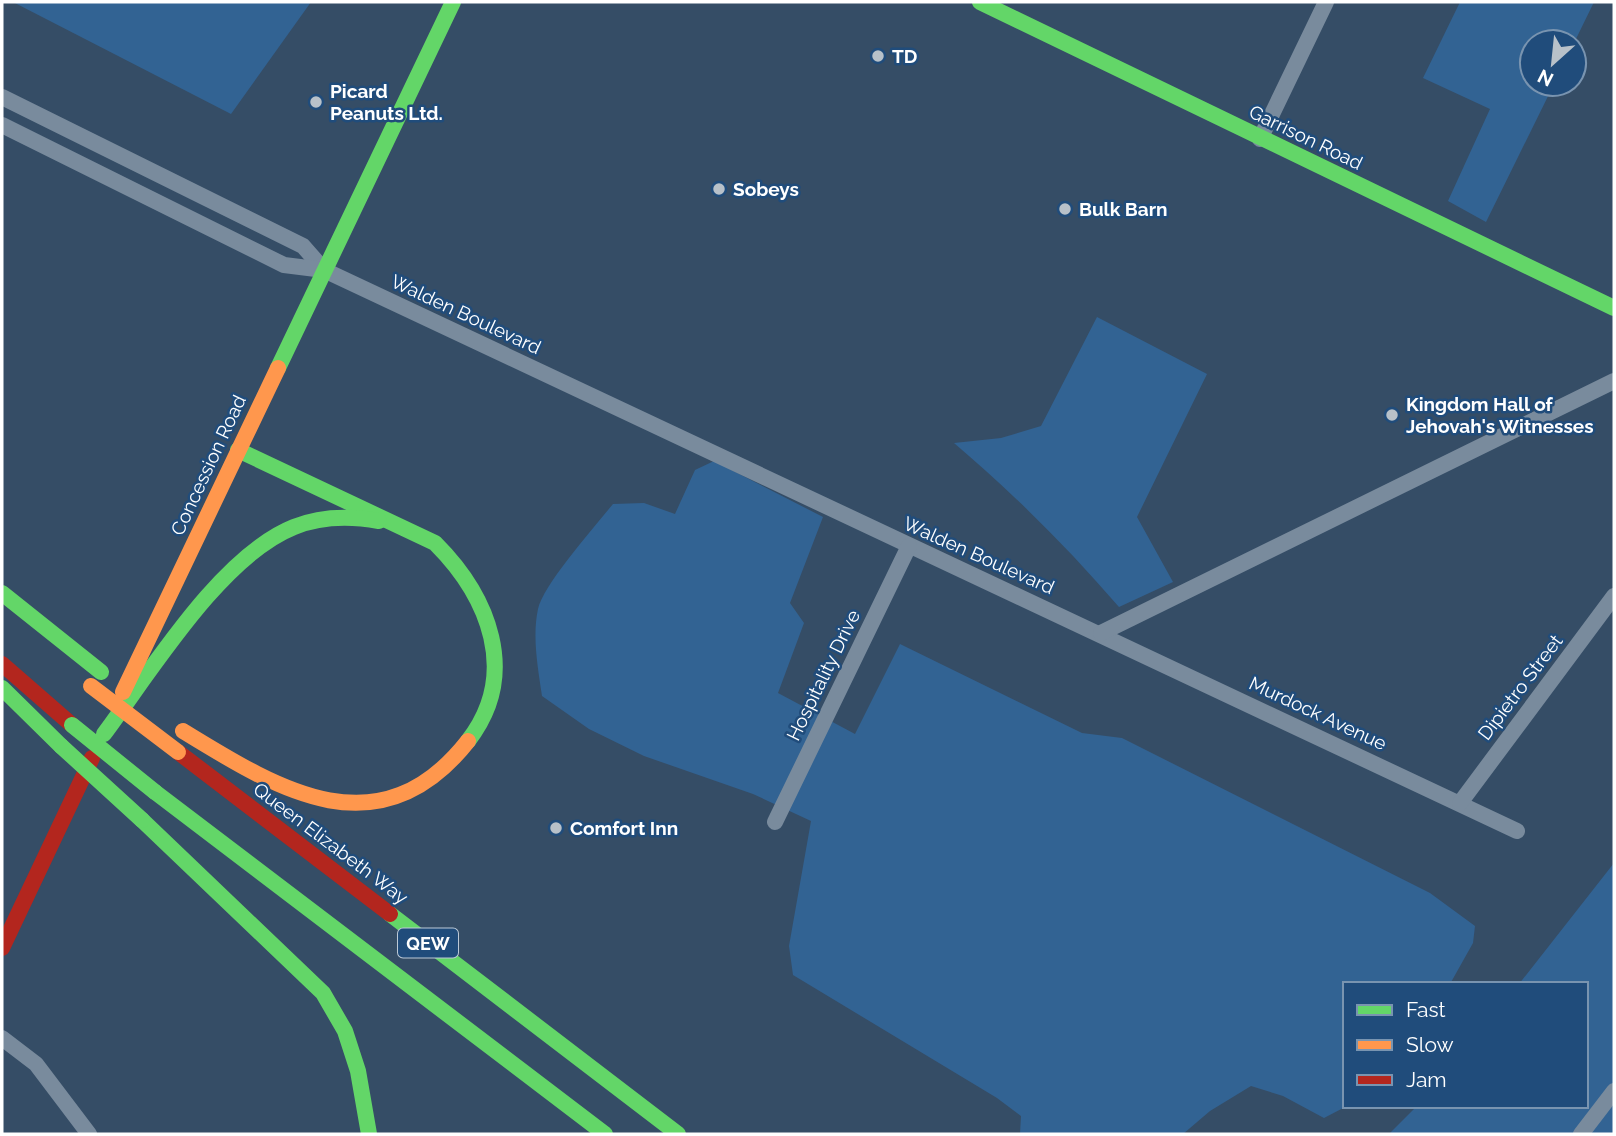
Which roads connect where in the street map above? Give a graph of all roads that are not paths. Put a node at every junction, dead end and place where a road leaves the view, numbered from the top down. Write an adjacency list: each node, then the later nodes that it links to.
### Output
1 (453, 2): 10 (main road, Concession Road)
2 (980, 2): 7 (main road, Garrison Road)
3 (1326, 2): 7 (street)
4 (2, 97): 5 (street, Walden Boulevard)
5 (25, 109): 6 (street); 8 (street, Walden Boulevard)
6 (7, 128): 9 (street, Walden Boulevard)
7 (1260, 139): 11 (main road, Garrison Road)
8 (180, 185): 9 (street); 10 (street, Walden Boulevard)
9 (170, 209): 10 (street, Walden Boulevard)
10 (324, 270): 13 (main road, Concession Road); 15 (street, Walden Boulevard)
11 (1614, 308)
12 (1614, 381): 19 (street)
13 (238, 450): 14 (main road); 24 (main road, Concession Road)
14 (403, 527): 23 (main road); 24 (main road)
15 (909, 546): 19 (street, Walden Boulevard); 26 (street, Hospitality Drive)
16 (2, 593): 22 (main road)
17 (1614, 596): 25 (street, Dipietro Street)
18 (2, 600): 36 (main road, Queen Elizabeth Way / QEW, bridge)
19 (1101, 633): 25 (street, Murdock Avenue)
20 (2, 664): 29 (main road, QEW, bridge)
21 (2, 688): 34 (main road, bridge)
22 (142, 701)
23 (178, 728)
24 (104, 734): 28 (main road, Concession Road)
25 (1460, 803): 27 (street, Murdock Avenue)
26 (775, 822)
27 (1517, 831)
28 (2, 948)
29 (407, 983): 32 (main road); 35 (main road, QEW)
30 (2, 1038): 33 (street)
31 (1614, 1091): 37 (street)
32 (558, 1120)
33 (89, 1134)
34 (369, 1134)
35 (605, 1134)
36 (678, 1134)
37 (1581, 1134)

